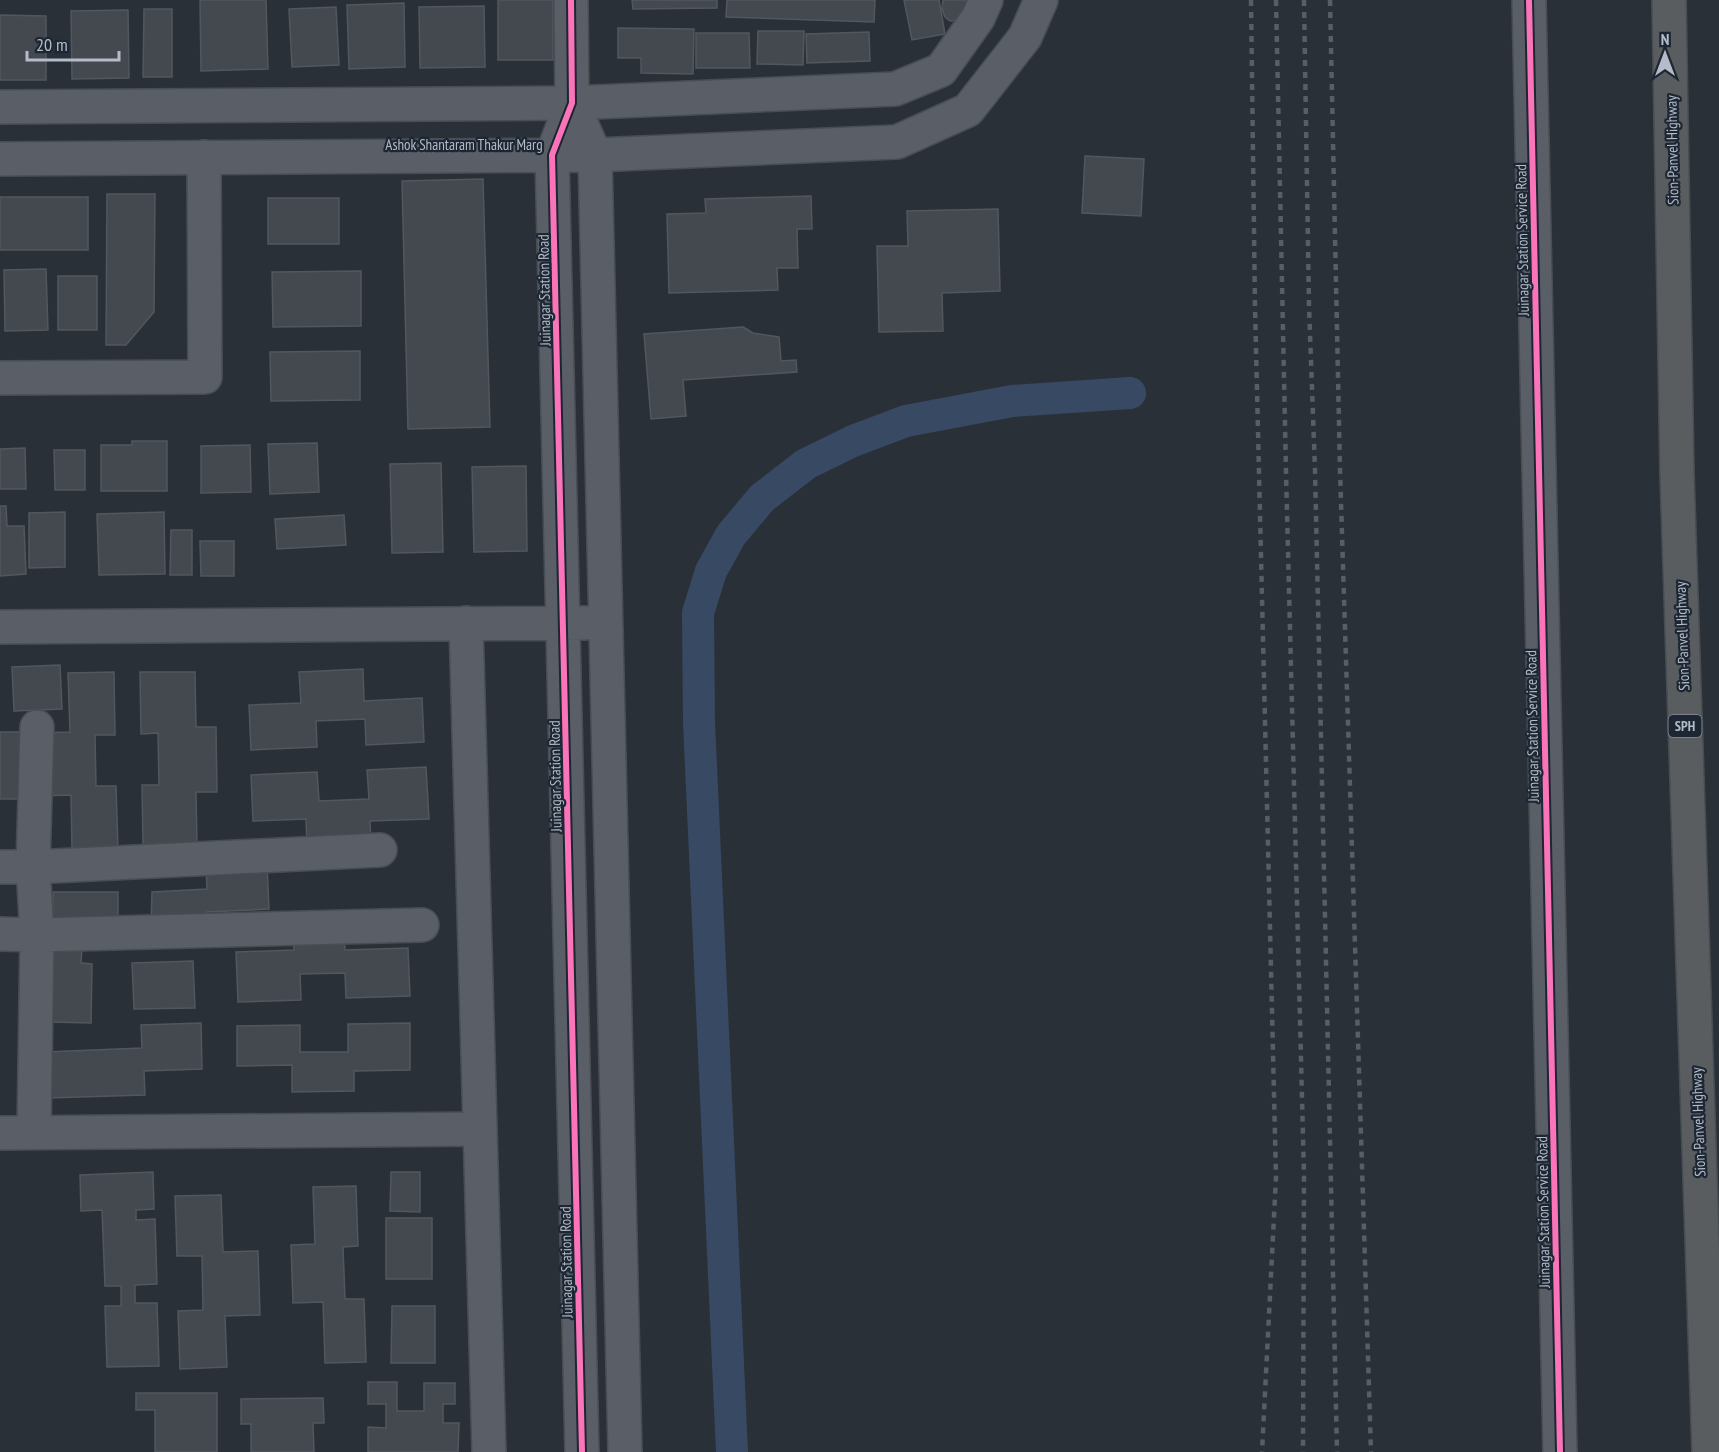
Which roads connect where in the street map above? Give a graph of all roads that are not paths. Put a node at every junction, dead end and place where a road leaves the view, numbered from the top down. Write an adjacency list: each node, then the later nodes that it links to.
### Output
1 (571, 0): 6 (street)
2 (986, 0): 6 (street)
3 (1041, 0): 9 (street, Ashok Shantaram Thakur Marg)
4 (1529, 0): 30 (street, Juinagar Station Service Road)
5 (1669, 0): 31 (highway, Sion-Panvel Highway / SPH)
6 (572, 104): 7 (street); 8 (street, Juinagar Station Road); 9 (street)
7 (0, 107)
8 (552, 155): 9 (street, Ashok Shantaram Thakur Marg); 10 (street, Ashok Shantaram Thakur Marg); 14 (street, Juinagar Station Road)
9 (595, 155): 13 (street)
10 (204, 157): 11 (street, Ashok Shantaram Thakur Marg); 12 (street)
11 (0, 159)
12 (0, 378)
13 (606, 622): 14 (street); 29 (street)
14 (564, 623): 15 (street); 28 (street, Juinagar Station Road)
15 (466, 624): 16 (street); 24 (street)
16 (0, 627)
17 (37, 727): 20 (street)
18 (380, 850): 20 (street)
19 (0, 867): 20 (street)
20 (33, 867): 23 (street)
21 (422, 925): 23 (street)
22 (0, 934): 23 (street)
23 (37, 935): 25 (street)
24 (480, 1129): 25 (street); 27 (street)
25 (34, 1132): 26 (street)
26 (0, 1133)
27 (489, 1452)
28 (582, 1452)
29 (625, 1452)
30 (1560, 1452)
31 (1709, 1452)

